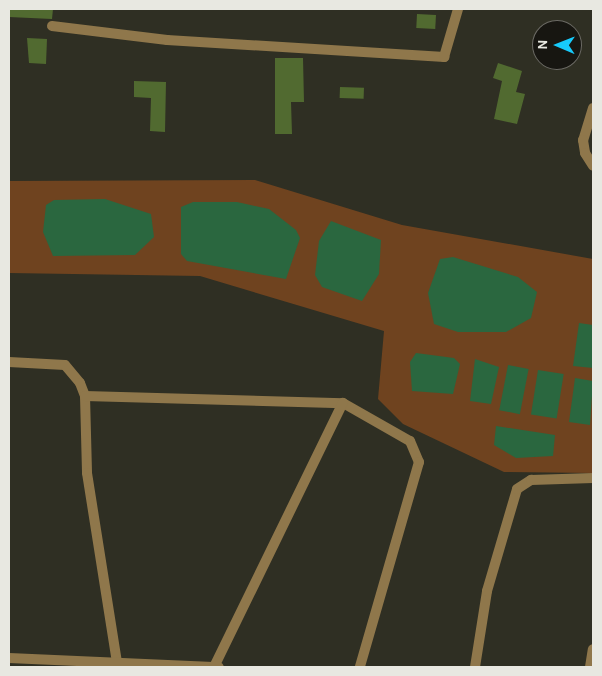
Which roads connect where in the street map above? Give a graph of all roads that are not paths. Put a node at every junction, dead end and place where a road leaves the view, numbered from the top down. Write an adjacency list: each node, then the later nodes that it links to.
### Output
1 (458, 9): 2 (street)
2 (52, 26)
3 (593, 108): 4 (street)
4 (593, 166)
5 (9, 362): 6 (street)
6 (84, 396): 7 (street); 11 (street)
7 (343, 403): 13 (street); 14 (street)
8 (593, 478): 15 (street)
9 (593, 649): 16 (street)
10 (9, 658): 12 (street)
11 (117, 662): 12 (street); 13 (street)
12 (34, 663)
13 (216, 667)
14 (360, 667)
15 (475, 667)
16 (590, 667)

